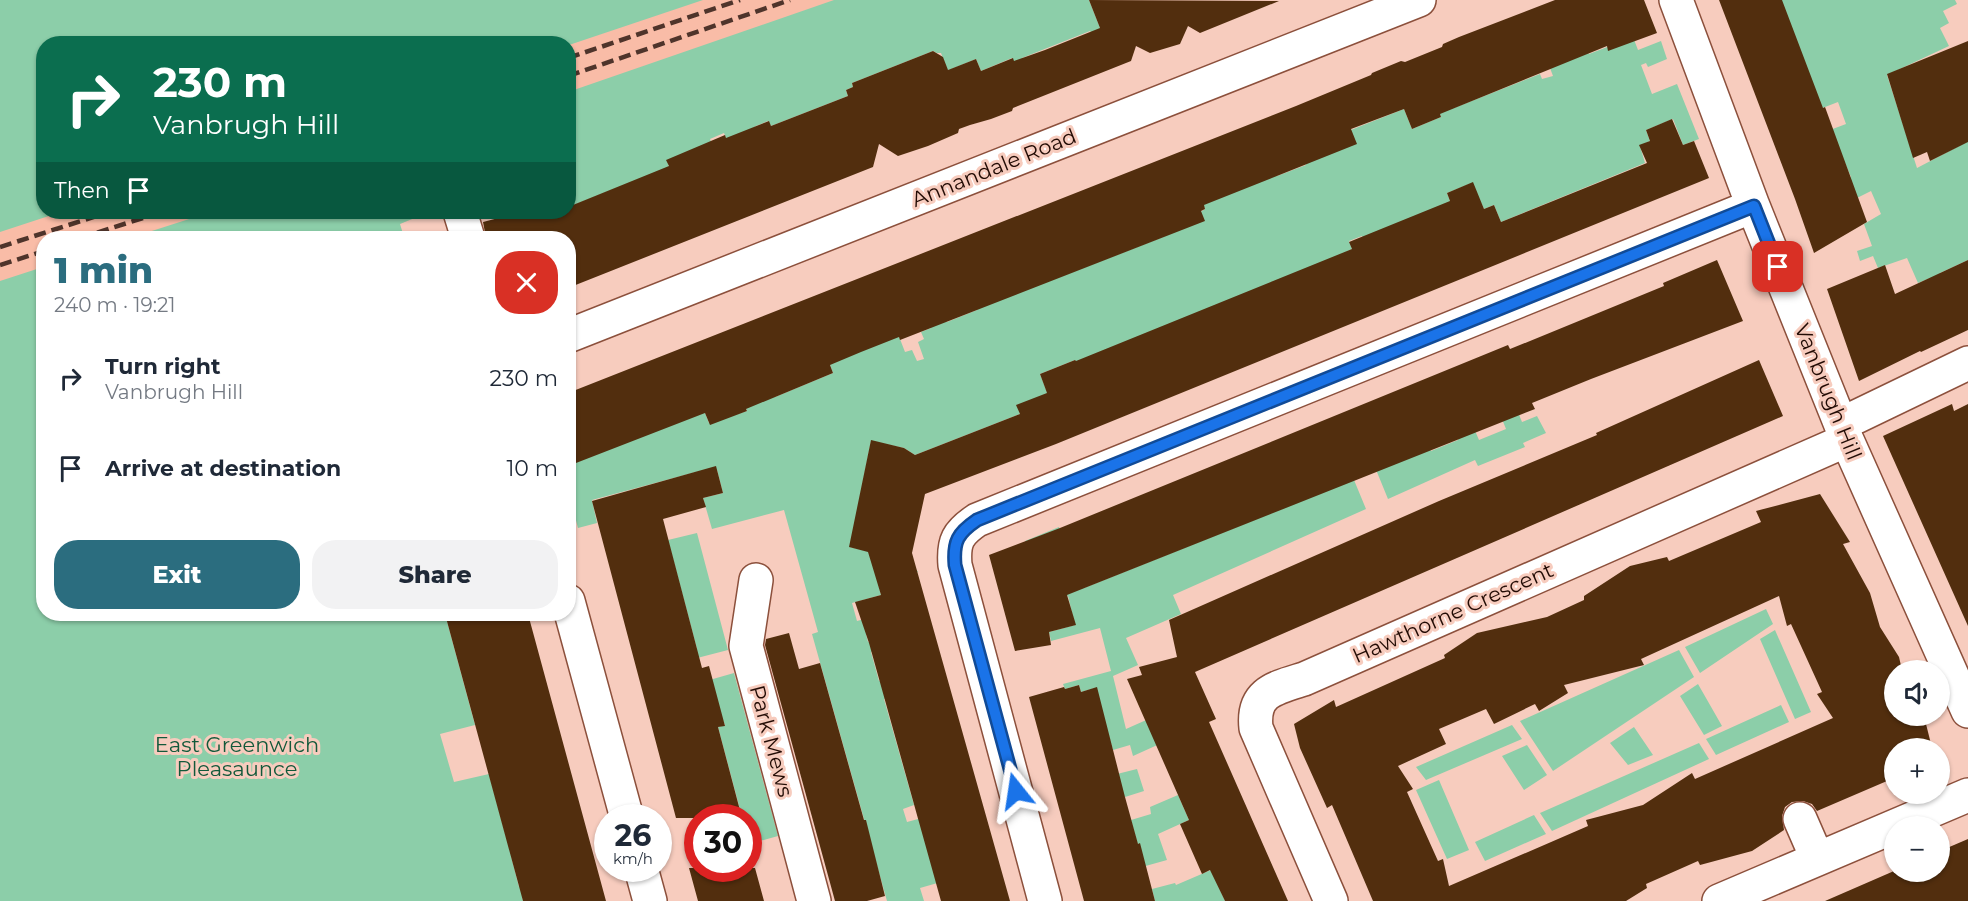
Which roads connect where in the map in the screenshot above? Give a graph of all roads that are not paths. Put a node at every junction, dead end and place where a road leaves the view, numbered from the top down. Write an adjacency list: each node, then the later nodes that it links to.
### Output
1 (1419, 0): 4 (street, Annandale Road)
2 (1676, 0): 3 (street, Vanbrugh Hill)
3 (1754, 206): 6 (street, Vanbrugh Hill); 17 (street)
4 (576, 333)
5 (1968, 363): 6 (street, Hawthorne Crescent)
6 (1852, 428): 9 (street, Vanbrugh Hill); 18 (street, Hawthorne Crescent)
7 (756, 580): 16 (street, Park Mews)
8 (574, 621): 11 (street)
9 (1968, 711)
10 (1968, 795): 13 (street)
11 (623, 804)
12 (1800, 819): 13 (street)
13 (1817, 858): 19 (street)
14 (645, 882): 15 (street)
15 (650, 901)
16 (814, 901)
17 (1045, 901)
18 (1331, 901)
19 (1719, 901)

